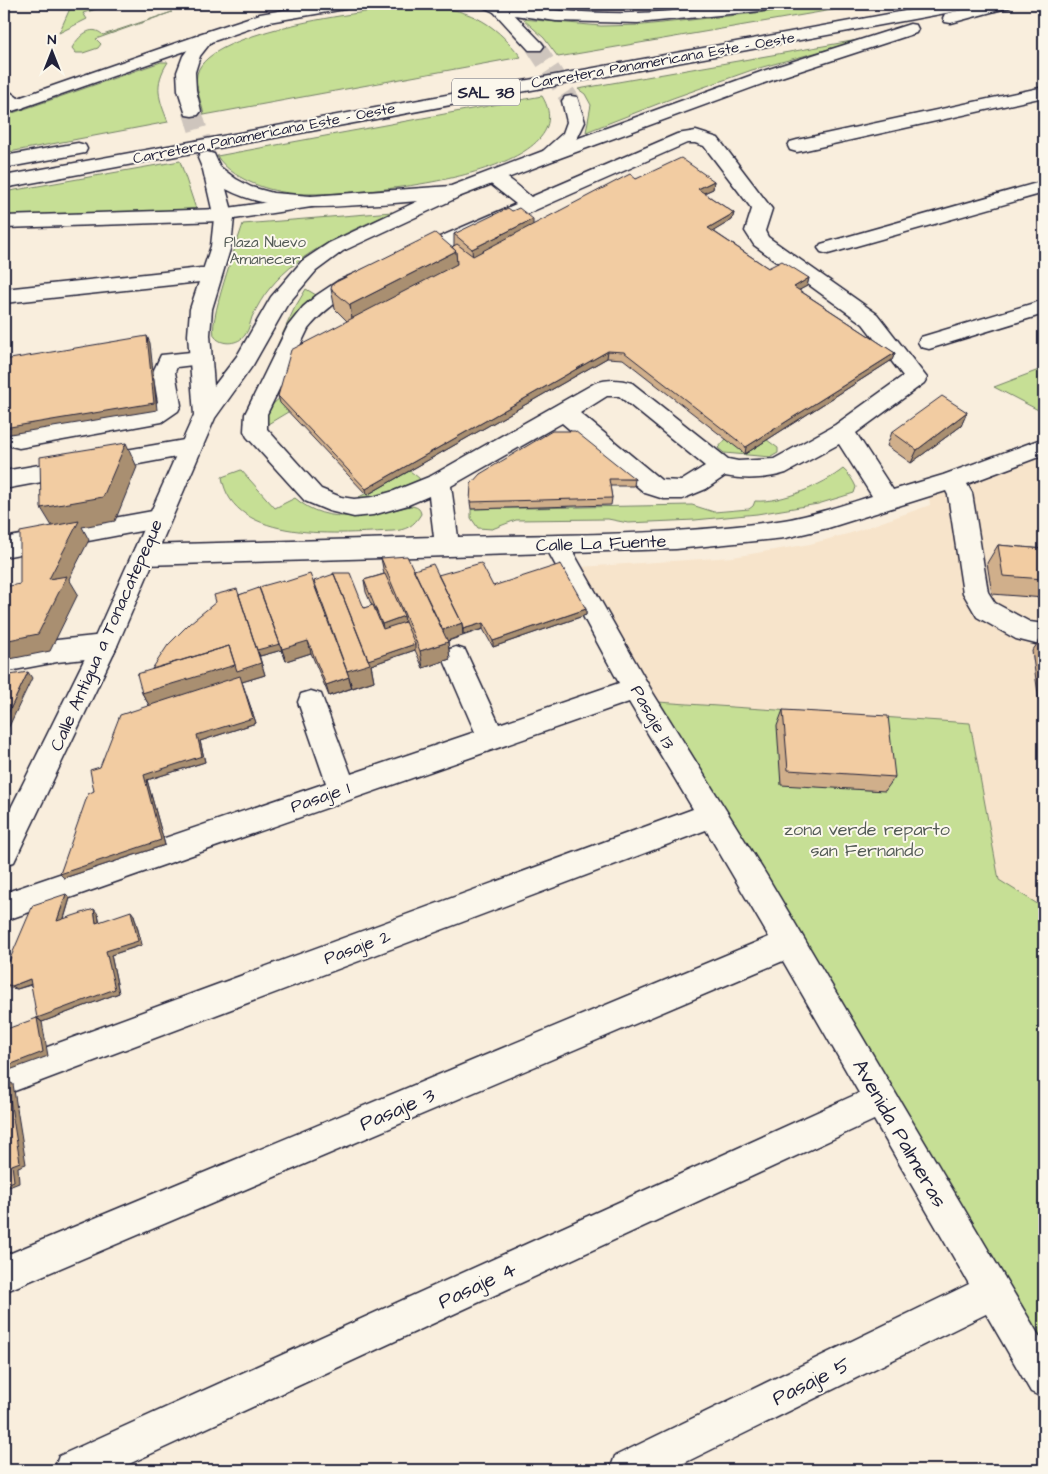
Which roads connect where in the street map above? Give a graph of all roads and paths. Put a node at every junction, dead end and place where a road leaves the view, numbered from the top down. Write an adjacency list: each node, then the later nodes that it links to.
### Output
1 (344, 4): 7 (main road)
2 (780, 4): 6 (main road)
3 (894, 4): 8 (main road, Carretera Panamericana Este - Oeste)
4 (968, 4): 19 (main road, Carretera Panamericana Este - Oeste / SAL 38)
5 (1004, 4): 16 (main road)
6 (494, 6): 9 (main road)
7 (205, 38): 12 (main road); 13 (main road)
8 (662, 44)
9 (536, 46)
10 (1044, 92): 15 (main road)
11 (572, 101): 16 (main road)
12 (8, 103)
13 (192, 111)
14 (91, 146): 17 (main road)
15 (797, 146)
16 (550, 155): 18 (main road)
17 (4, 162)
18 (494, 177): 21 (main road); 23 (main road)
19 (4, 182)
20 (1044, 188): 26 (main road)
21 (454, 192): 22 (main road); 33 (main road, Calle Antigua a Tonacatepeque)
22 (311, 202): 24 (main road); 24 (main road, Calle Antigua a Tonacatepeque)
23 (529, 205): 34 (main road); 41 (main road)
24 (223, 214): 25 (main road); 27 (main road, Calle Antigua a Tonacatepeque)
25 (4, 222)
26 (828, 248)
27 (210, 278): 28 (main road); 31 (main road, Calle Antigua a Tonacatepeque)
28 (4, 296)
29 (1044, 307): 30 (main road)
30 (929, 342)
31 (201, 358): 33 (main road, Calle Antigua a Tonacatepeque); 35 (main road)
32 (564, 412): 38 (main road); 38 (main road); 41 (main road)
33 (205, 415): 37 (main road, Calle Antigua a Tonacatepeque)
34 (843, 431): 38 (main road); 42 (main road)
35 (19, 440)
36 (1044, 446): 40 (main road, Calle La Fuente)
37 (190, 447): 39 (main road); 43 (main road, Calle Antigua a Tonacatepeque)
38 (721, 466)
39 (4, 480)
40 (951, 481): 42 (main road, Calle La Fuente); 48 (main road)
41 (439, 482): 45 (main road)
42 (888, 500): 44 (main road, Calle La Fuente)
43 (158, 519): 46 (main road); 47 (main road, Calle Antigua a Tonacatepeque)
44 (556, 544): 45 (main road, Calle La Fuente); 52 (main road, Pasaje 13)
45 (447, 547): 47 (main road, Calle La Fuente)
46 (4, 548)
47 (144, 555): 49 (main road, Calle Antigua a Tonacatepeque)
48 (1044, 635)
49 (104, 646): 51 (main road); 57 (main road, Calle Antigua a Tonacatepeque)
50 (456, 658): 54 (main road)
51 (4, 661)
52 (636, 688): 54 (main road, Pasaje 1); 56 (main road, Pasaje 13)
53 (311, 702): 55 (main road)
54 (491, 738): 55 (main road, Pasaje 1)
55 (342, 789): 59 (main road, Pasaje 1)
56 (711, 815): 58 (main road, Pasaje 13); 61 (main road, Pasaje 2)
57 (4, 852)
58 (756, 886): 60 (main road, Avenida Palmeras)
59 (4, 908)
60 (789, 944): 62 (main road, Avenida Palmeras); 63 (main road, Pasaje 3)
61 (4, 1079)
62 (881, 1100): 64 (main road, Avenida Palmeras); 66 (main road, Pasaje 4)
63 (4, 1274)
64 (993, 1291): 65 (main road, Avenida Palmeras); 67 (main road, Pasaje 5)
65 (1044, 1379)
66 (73, 1470)
67 (629, 1470)

